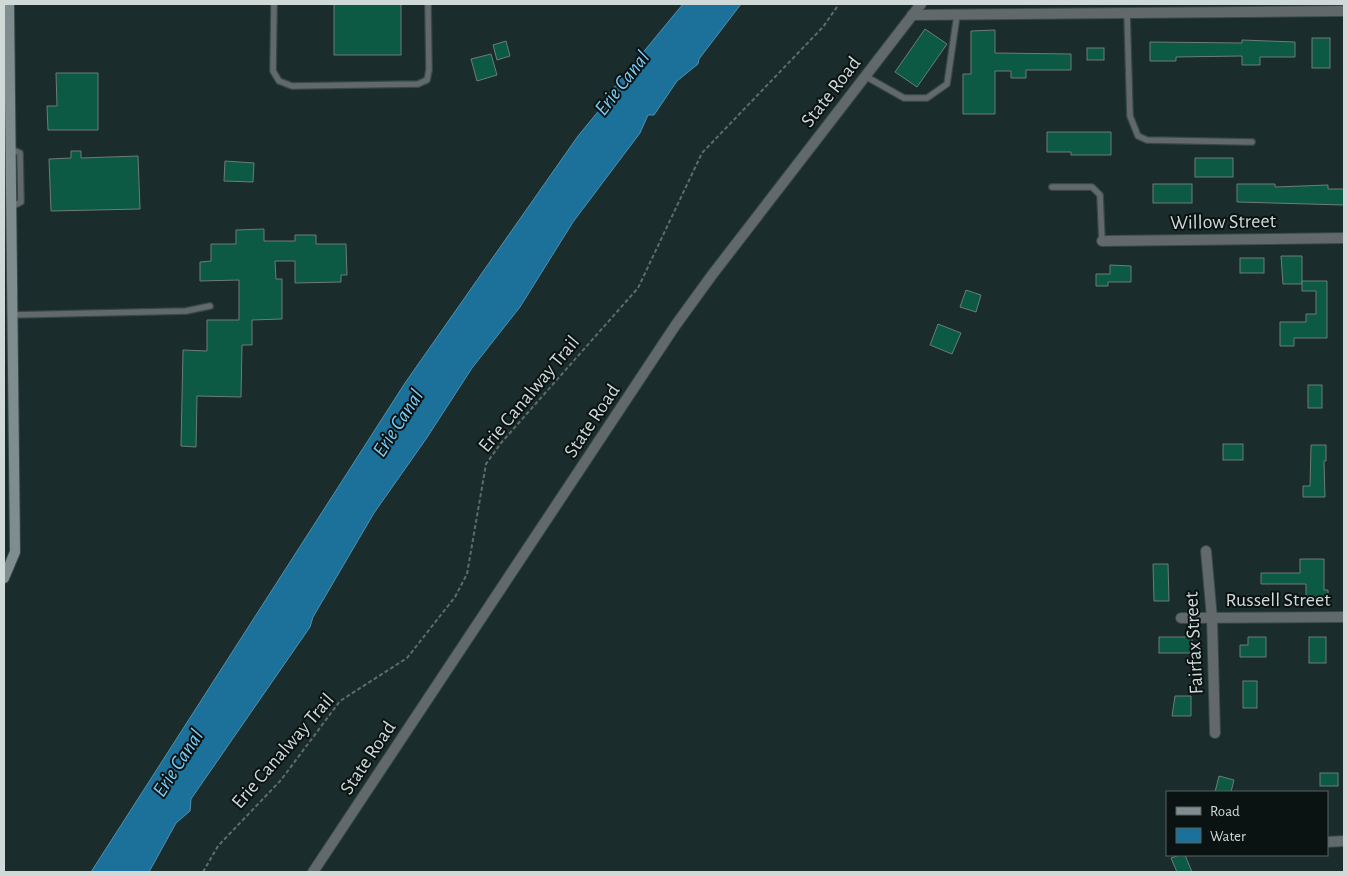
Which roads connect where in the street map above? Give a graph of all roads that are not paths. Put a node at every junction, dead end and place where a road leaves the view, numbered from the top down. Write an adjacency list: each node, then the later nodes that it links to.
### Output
1 (274, 4): 2 (lane)
2 (428, 4)
3 (921, 4): 8 (street, State Road)
4 (8, 8): 15 (street)
5 (1344, 11): 6 (street)
6 (1127, 13): 7 (street); 10 (lane)
7 (957, 14): 8 (street); 9 (lane)
8 (912, 15): 9 (street, State Road)
9 (865, 76): 24 (street, State Road)
10 (1252, 142)
11 (1052, 188): 13 (lane)
12 (1344, 238): 13 (street, Willow Street)
13 (1102, 241)
14 (210, 306): 15 (lane)
15 (11, 314): 17 (street)
16 (1206, 551): 20 (street, Fairfax Street)
17 (4, 578)
18 (1344, 617): 20 (street, Russell Street)
19 (1181, 618): 20 (street, Russell Street)
20 (1212, 618): 21 (street, Fairfax Street)
21 (1215, 733)
22 (1344, 841): 23 (street)
23 (1328, 842)
24 (313, 872)

